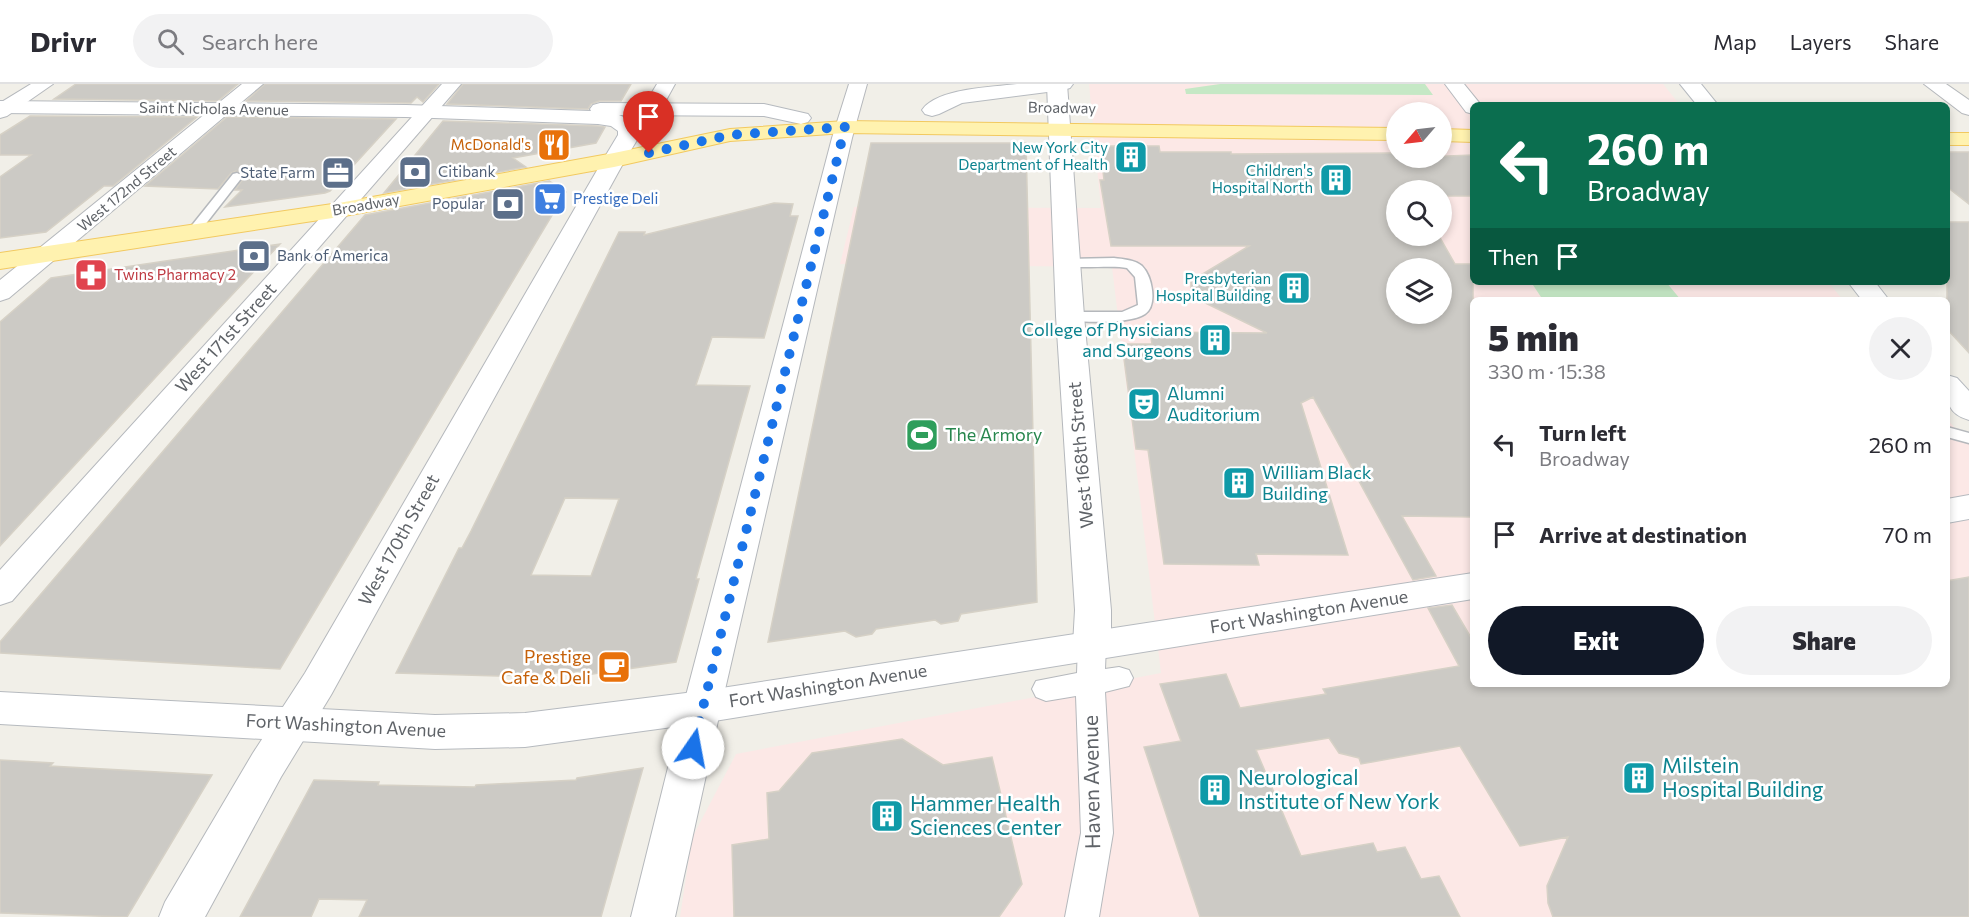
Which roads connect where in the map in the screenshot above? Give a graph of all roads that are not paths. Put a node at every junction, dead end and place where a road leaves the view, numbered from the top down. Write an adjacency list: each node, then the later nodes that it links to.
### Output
1 (44, 84): 13 (street)
2 (254, 84): 14 (street, West 172nd Street)
3 (452, 84): 18 (street, West 171st Street)
4 (666, 84): 15 (street)
5 (858, 84): 25 (street)
6 (1057, 84): 7 (main road); 16 (main road); 19 (main road, West 168th Street)
7 (1063, 84)
8 (1454, 84): 20 (street)
9 (1690, 84): 11 (main road)
10 (1933, 84): 12 (street)
11 (1705, 102)
12 (1969, 108)
13 (2, 109): 14 (main road, Saint Nicholas Avenue)
14 (224, 109): 18 (main road, Saint Nicholas Avenue); 36 (street, West 172nd Street)
15 (652, 109): 18 (main road, Saint Nicholas Avenue); 23 (main road, Saint Nicholas Avenue)
16 (932, 110): 19 (main road, Broadway); 25 (main road, Broadway)
17 (1190, 111): 24 (main road, Broadway)
18 (428, 112): 32 (main road, Saint Nicholas Avenue); 34 (street, West 171st Street)
19 (1054, 112): 24 (main road, Broadway); 25 (main road, Broadway); 38 (main road, West 168th Street)
20 (1467, 112)
21 (1950, 117): 22 (main road)
22 (1969, 117)
23 (801, 118): 25 (main road, Broadway); 27 (main road, Broadway)
24 (1251, 119): 26 (main road, Broadway)
25 (847, 120): 27 (main road, Broadway); 53 (street)
26 (1386, 133)
27 (730, 135): 32 (main road, Broadway)
28 (1452, 135): 29 (main road)
29 (1470, 135)
30 (1950, 139): 31 (main road)
31 (1969, 140)
32 (614, 160): 34 (main road, Broadway); 55 (street, West 170th Street)
33 (237, 176): 35 (lane)
34 (339, 210): 35 (main road, Broadway); 50 (street, West 171st Street)
35 (193, 232): 36 (main road, Broadway)
36 (49, 254): 37 (main road, Broadway); 40 (street, West 172nd Street)
37 (0, 261)
38 (1067, 263): 42 (main road, West 168th Street); 42 (lane)
39 (1864, 285): 41 (main road)
40 (0, 292)
41 (1874, 297)
42 (1070, 316): 51 (main road, West 168th Street)
43 (1950, 388): 44 (main road)
44 (1969, 410)
45 (1950, 433): 46 (lane)
46 (1969, 438)
47 (1969, 507): 48 (main road)
48 (1950, 510)
49 (1470, 587): 51 (main road, Fort Washington Avenue)
50 (0, 592)
51 (1100, 669): 52 (street); 53 (main road, Fort Washington Avenue); 58 (street, Haven Avenue)
52 (1046, 689)
53 (702, 707): 55 (main road, Fort Washington Avenue); 57 (street)
54 (0, 708): 55 (main road, Fort Washington Avenue)
55 (294, 725): 56 (street, West 170th Street)
56 (181, 917)
57 (653, 917)
58 (1082, 917)

